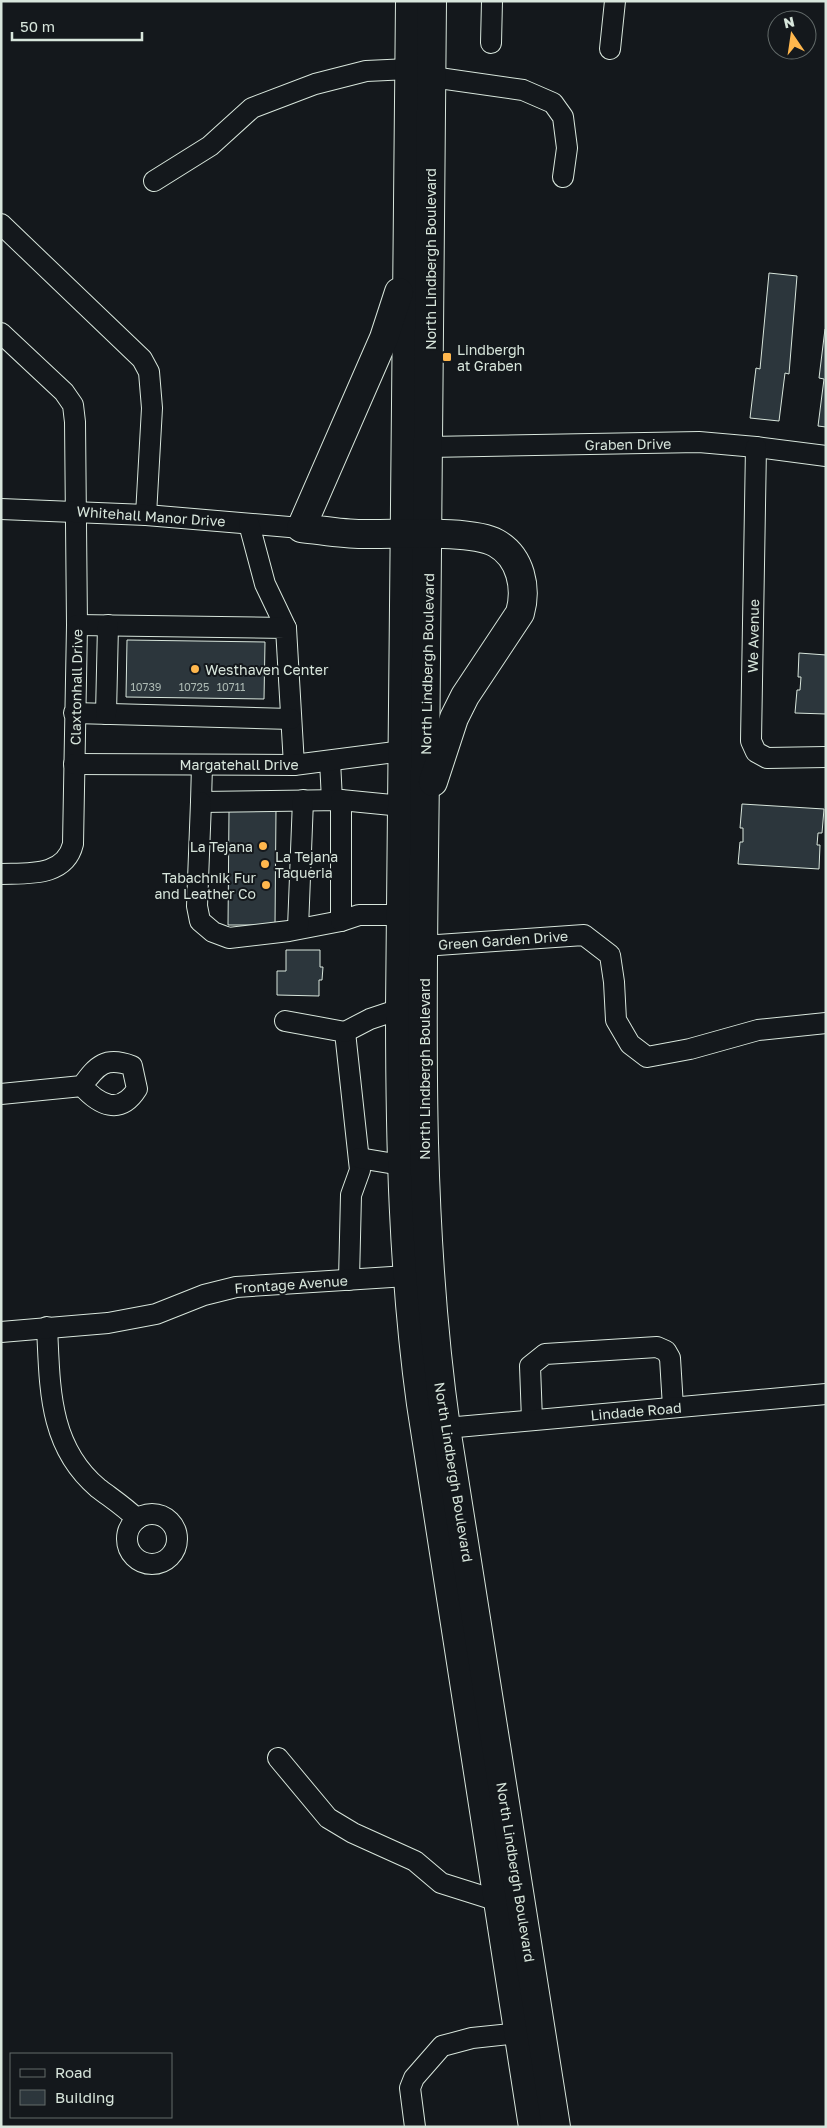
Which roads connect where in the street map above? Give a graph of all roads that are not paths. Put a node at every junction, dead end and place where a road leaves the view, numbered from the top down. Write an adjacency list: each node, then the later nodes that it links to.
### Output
1 (410, 1): 7 (highway, North Lindbergh Boulevard)
2 (432, 1): 7 (highway, North Lindbergh Boulevard)
3 (492, 1): 5 (street)
4 (615, 1): 6 (street)
5 (491, 43)
6 (610, 49)
7 (420, 73): 8 (street); 9 (street); 11 (highway, North Lindbergh Boulevard); 13 (highway, North Lindbergh Boulevard)
8 (563, 177)
9 (154, 181)
10 (1, 224): 18 (street)
11 (407, 270): 20 (highway); 21 (highway, North Lindbergh Boulevard)
12 (1, 333): 17 (street, Claxtonhall Drive)
13 (428, 447): 14 (street, Graben Drive); 21 (highway, North Lindbergh Boulevard)
14 (756, 447): 15 (street, Graben Drive); 29 (street, We Avenue)
15 (826, 456)
16 (1, 509): 17 (street, Whitehall Manor Drive)
17 (76, 511): 18 (street, Whitehall Manor Drive); 22 (street, Claxtonhall Drive)
18 (146, 515): 19 (street, Whitehall Manor Drive)
19 (249, 524): 20 (street, Whitehall Manor Drive); 24 (street)
20 (301, 528): 21 (highway)
21 (417, 534): 28 (highway, North Lindbergh Boulevard); 37 (highway, North Lindbergh Boulevard); 37 (highway)
22 (77, 625): 23 (street); 25 (street, Claxtonhall Drive)
23 (108, 625): 24 (street); 26 (street)
24 (286, 628): 27 (street)
25 (74, 713): 26 (street); 31 (street, Claxtonhall Drive)
26 (106, 714): 27 (street)
27 (291, 719): 33 (street)
28 (403, 751): 30 (street, Margatehall Drive); 37 (highway, North Lindbergh Boulevard)
29 (826, 757)
30 (330, 761): 33 (street, Margatehall Drive); 35 (street)
31 (74, 764): 32 (street, Margatehall Drive); 38 (street, Claxtonhall Drive)
32 (202, 765): 33 (street, Margatehall Drive); 36 (street)
33 (294, 765)
34 (303, 800): 35 (street); 36 (street); 41 (street)
35 (336, 800): 37 (street); 40 (street)
36 (201, 802): 41 (street)
37 (413, 805): 39 (highway, North Lindbergh Boulevard); 42 (highway, North Lindbergh Boulevard)
38 (1, 874)
39 (401, 915): 40 (street); 43 (highway, North Lindbergh Boulevard)
40 (341, 921): 41 (street)
41 (298, 928)
42 (423, 946): 45 (street, Green Garden Drive); 58 (highway, North Lindbergh Boulevard)
43 (400, 1009): 46 (street); 50 (highway, North Lindbergh Boulevard)
44 (285, 1021): 46 (street)
45 (826, 1023)
46 (344, 1032): 49 (street)
47 (82, 1086): 48 (street)
48 (1, 1094)
49 (359, 1158): 50 (street); 52 (street)
50 (401, 1165): 51 (highway, North Lindbergh Boulevard)
51 (407, 1276): 52 (street, Frontage Avenue); 61 (highway, North Lindbergh Boulevard)
52 (349, 1280): 53 (street, Frontage Avenue)
53 (47, 1328): 54 (street, Frontage Avenue); 59 (street)
54 (1, 1332)
55 (826, 1394): 56 (street, Lindade Road)
56 (673, 1407): 57 (street, Lindade Road); 57 (street)
57 (532, 1420): 58 (street, Lindade Road)
58 (446, 1428): 65 (highway, North Lindbergh Boulevard)
59 (137, 1519)
60 (278, 1758): 61 (street)
61 (498, 1901): 62 (highway, North Lindbergh Boulevard)
62 (519, 2033): 63 (street); 64 (highway, North Lindbergh Boulevard)
63 (415, 2127)
64 (533, 2127)
65 (556, 2127)

